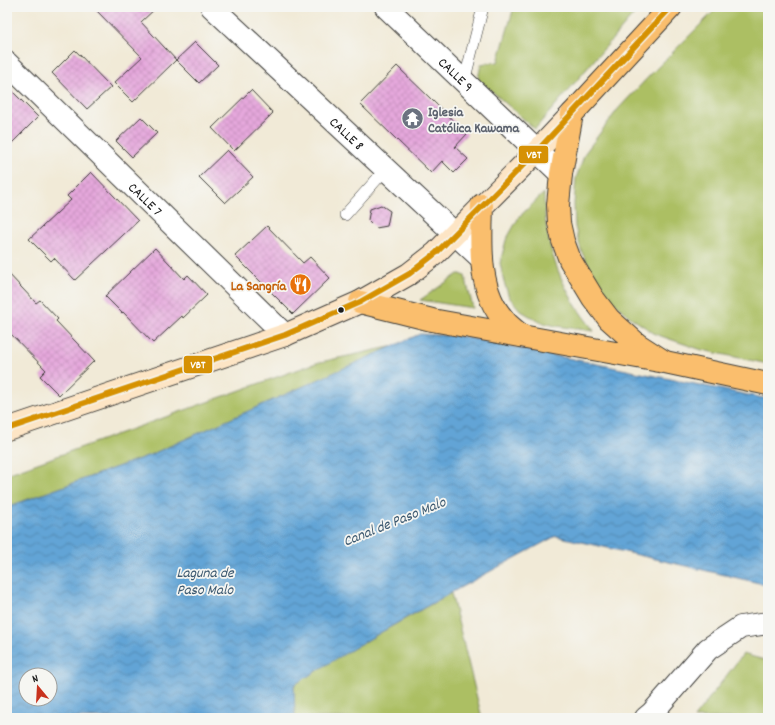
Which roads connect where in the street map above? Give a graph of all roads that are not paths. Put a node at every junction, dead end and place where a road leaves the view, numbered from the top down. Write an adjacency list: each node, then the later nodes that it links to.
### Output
1 (212, 7): 9 (street, CALLE 8)
2 (386, 7): 6 (street, CALLE 9)
3 (483, 7): 6 (lane)
4 (671, 7): 7 (main road)
5 (7, 63): 16 (street, CALLE 7)
6 (464, 82): 8 (street, CALLE 9)
7 (572, 114): 8 (main road); 10 (main road)
8 (537, 151): 10 (street, CALLE 9); 11 (main road)
9 (386, 169): 12 (lane); 13 (street, CALLE 8)
10 (561, 174): 18 (main road)
11 (482, 205): 13 (main road); 14 (main road)
12 (345, 214)
13 (455, 234): 14 (street, CALLE 8); 15 (main road)
14 (482, 259): 17 (main road)
15 (360, 302): 16 (main road); 17 (main road)
16 (285, 335): 20 (main road)
17 (522, 336): 18 (main road)
18 (665, 362): 19 (main road)
19 (768, 384)
20 (7, 429)
21 (768, 623): 22 (street)
22 (646, 718)

